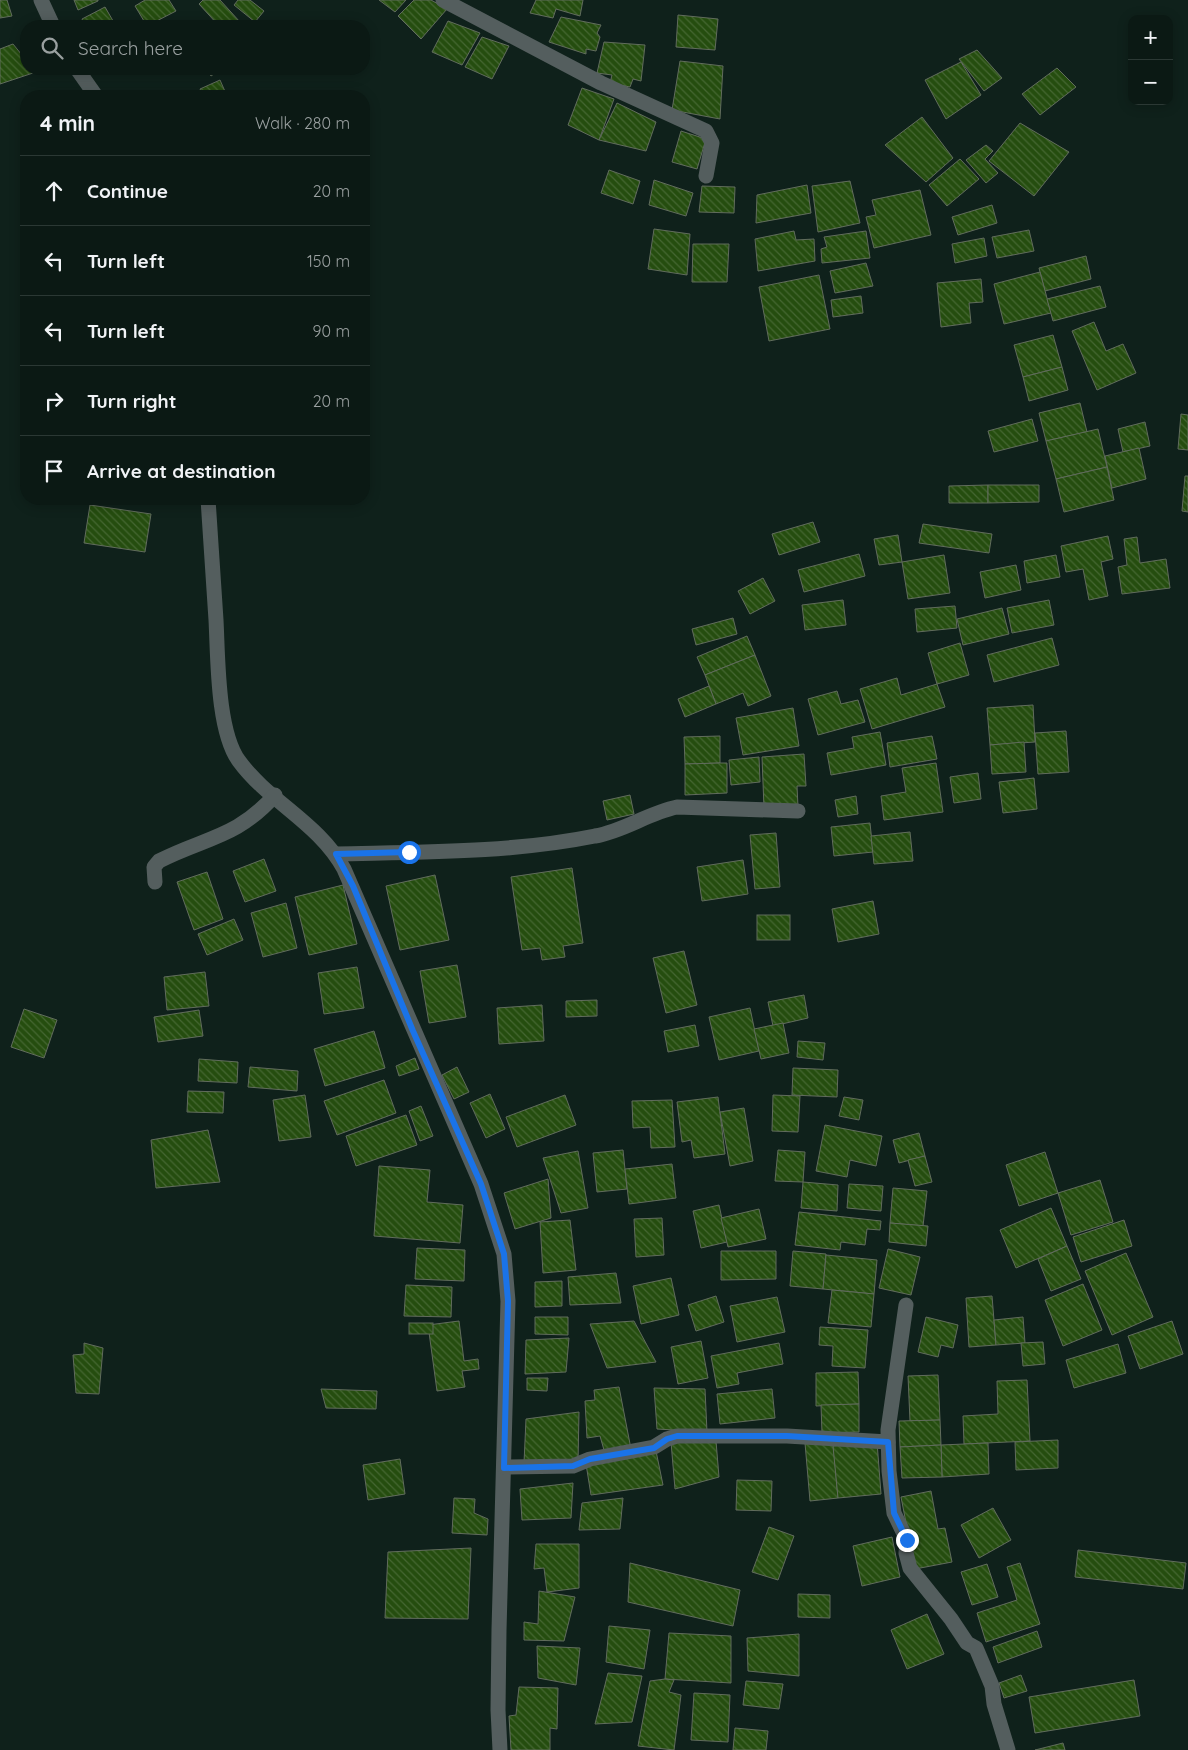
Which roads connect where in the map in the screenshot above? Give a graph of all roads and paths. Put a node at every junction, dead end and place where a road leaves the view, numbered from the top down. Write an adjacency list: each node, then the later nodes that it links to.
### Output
1 (41, 0): 3 (street)
2 (443, 0): 6 (street)
3 (50, 20)
4 (81, 75): 5 (street)
5 (92, 90)
6 (706, 176)
7 (208, 505): 8 (street)
8 (275, 795): 10 (street); 11 (street)
9 (798, 812): 10 (street)
10 (336, 854): 14 (street)
11 (155, 882)
12 (906, 1305): 13 (street)
13 (888, 1442): 14 (street); 16 (street)
14 (504, 1468): 15 (street)
15 (500, 1750)
16 (1008, 1750)

